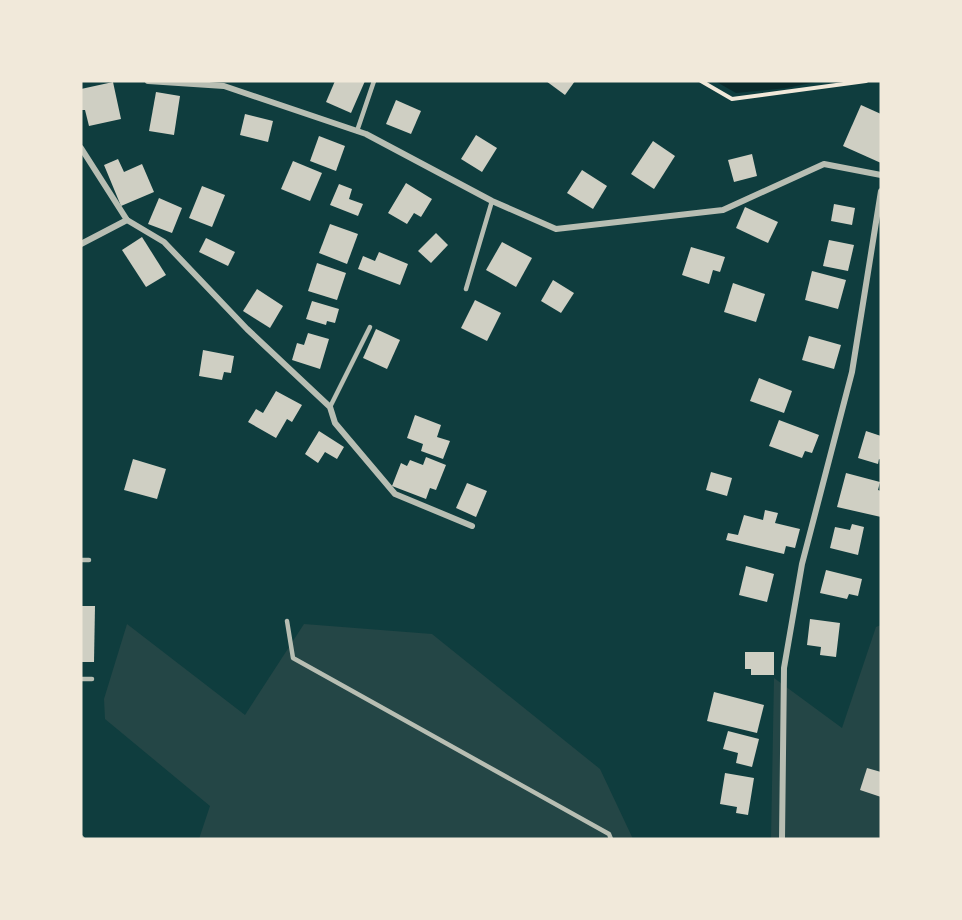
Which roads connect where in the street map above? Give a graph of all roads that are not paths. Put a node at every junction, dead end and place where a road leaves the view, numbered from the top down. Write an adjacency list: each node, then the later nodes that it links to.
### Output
1 (148, 81): 3 (street)
2 (374, 81): 4 (lane)
3 (224, 83): 4 (street)
4 (357, 131): 8 (street)
5 (81, 148): 9 (street)
6 (881, 175): 8 (street)
7 (881, 191): 21 (street)
8 (492, 201): 11 (lane)
9 (127, 220): 10 (street); 13 (street)
10 (81, 244)
11 (466, 289)
12 (370, 327): 13 (lane)
13 (330, 407): 14 (street)
14 (472, 526)
15 (89, 560): 16 (lane)
16 (81, 561)
17 (287, 621): 20 (lane)
18 (81, 679): 19 (lane)
19 (93, 679)
20 (611, 839)
21 (782, 839)

